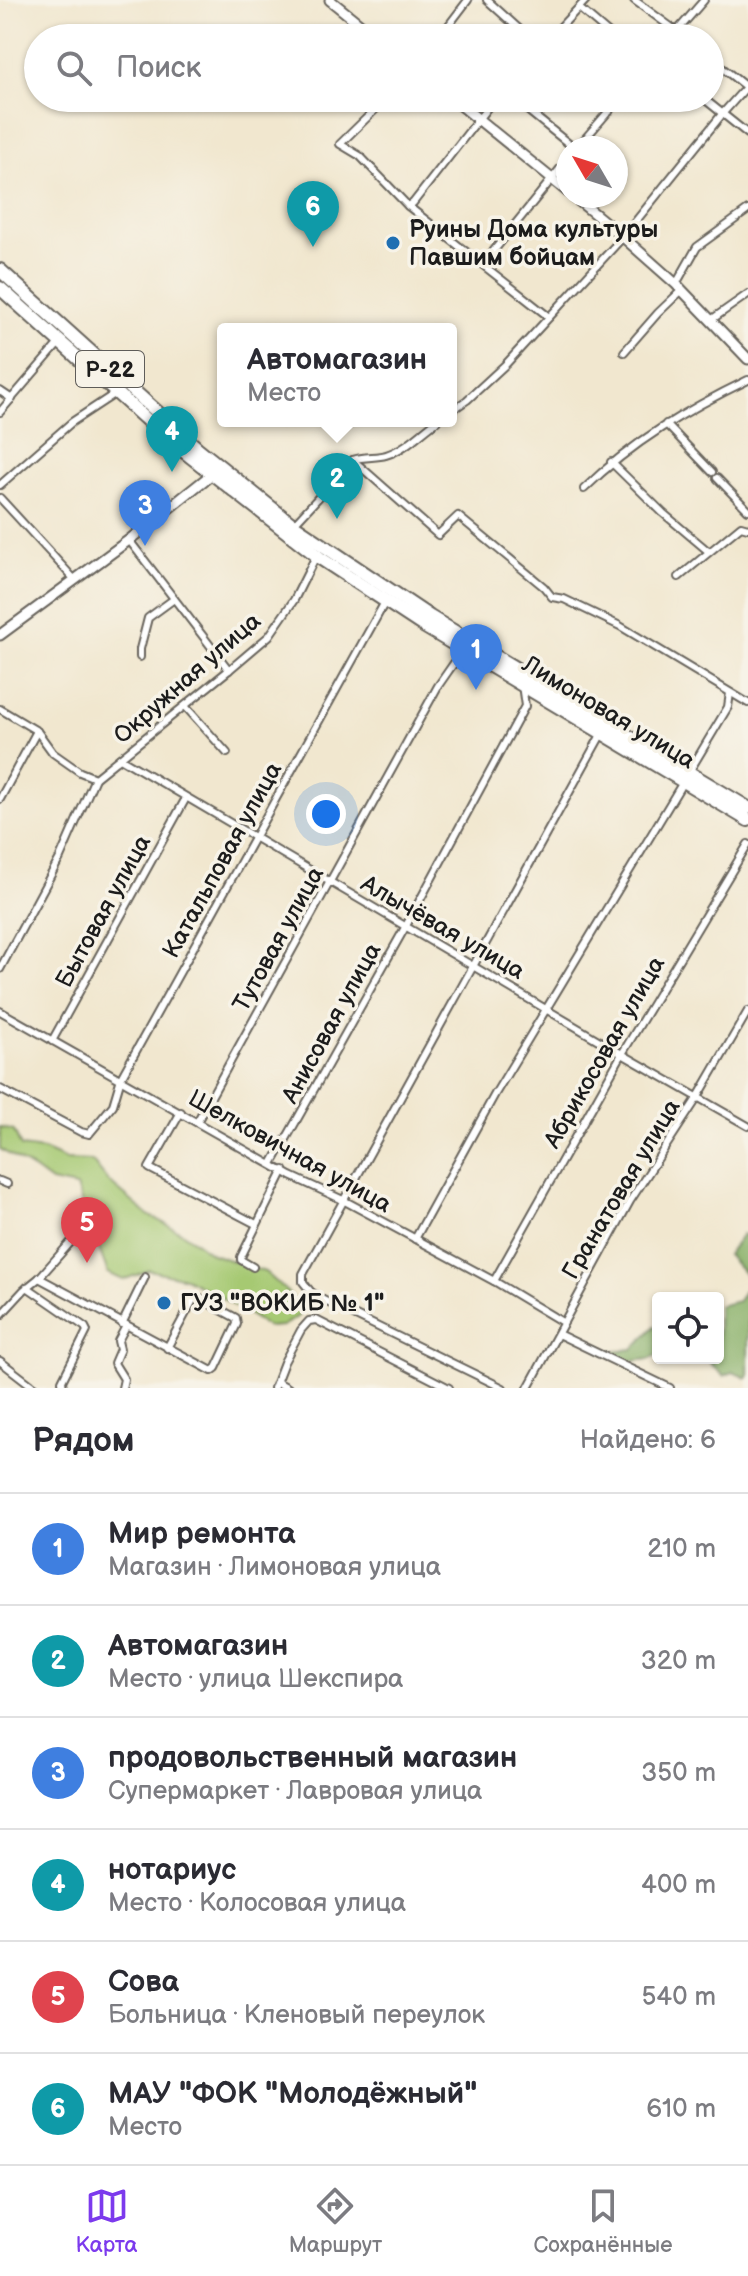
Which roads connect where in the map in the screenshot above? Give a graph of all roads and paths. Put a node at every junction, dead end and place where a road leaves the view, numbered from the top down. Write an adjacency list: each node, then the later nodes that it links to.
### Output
1 (330, 0): 7 (main road)
2 (468, 0): 10 (street)
3 (487, 0): 11 (street)
4 (586, 0): 8 (street)
5 (634, 0): 14 (street)
6 (704, 0): 15 (street)
7 (342, 4): 9 (main road)
8 (580, 9): 12 (street); 13 (street)
9 (363, 24)
10 (450, 24)
11 (514, 24)
12 (564, 24)
13 (598, 24)
14 (667, 24)
15 (683, 24)
16 (724, 69): 17 (street)
17 (747, 86): 23 (street)
18 (373, 112): 32 (street)
19 (470, 112): 25 (main road)
20 (483, 112): 25 (street)
21 (530, 112): 27 (street)
22 (609, 112): 28 (street)
23 (724, 112)
24 (723, 113): 26 (street); 35 (street)
25 (478, 118): 30 (main road); 32 (street)
26 (748, 134)
27 (560, 136)
28 (586, 136)
29 (556, 173): 30 (street)
30 (551, 179): 31 (main road); 36 (street)
31 (556, 183)
32 (408, 206): 36 (street)
33 (587, 208): 35 (main road)
34 (748, 210): 38 (street)
35 (623, 237): 38 (main road); 41 (street)
36 (483, 264): 41 (street)
37 (0, 270): 56 (highway, Р-22)
38 (679, 287): 42 (main road); 44 (street)
39 (0, 288): 43 (highway, Р-22)
40 (748, 294): 42 (street)
41 (549, 317): 50 (street)
42 (711, 320): 45 (main road)
43 (60, 342): 48 (highway, Р-22); 49 (street)
44 (624, 352)
45 (748, 359)
46 (748, 380): 52 (street)
47 (0, 391): 49 (street)
48 (116, 393): 56 (highway, Р-22); 57 (street)
49 (12, 399): 51 (street)
50 (457, 407)
51 (0, 412)
52 (666, 424): 55 (street); 60 (street)
53 (429, 427): 54 (street)
54 (353, 460): 61 (street); 75 (street)
55 (611, 462): 58 (street); 64 (street)
56 (216, 471): 61 (highway, Лимоновая улица / Р-22); 63 (main road); 65 (highway, Лимоновая улица / Р-22)
57 (0, 485)
58 (584, 489)
59 (0, 498): 67 (street)
60 (748, 510)
61 (293, 525): 83 (highway, Лимоновая улица / Р-22)
62 (748, 528): 64 (street)
63 (129, 540): 67 (main road); 68 (street)
64 (708, 551): 66 (street)
65 (316, 556): 69 (highway, Лимоновая улица / Р-22); 73 (street, Окружная улица)
66 (679, 577)
67 (75, 580): 70 (main road)
68 (174, 599): 72 (street); 73 (street)
69 (385, 602): 71 (highway, Лимоновая улица / Р-22); 89 (street, Катальповая улица)
70 (0, 635)
71 (463, 650): 74 (highway, Лимоновая улица / Р-22); 91 (street, Тутовая улица)
72 (140, 657)
73 (229, 670): 77 (street, Окружная улица)
74 (522, 685): 80 (highway, Лимоновая улица / Р-22); 92 (street, Анисовая улица)
75 (730, 693): 76 (street); 83 (street)
76 (748, 703)
77 (185, 706): 81 (street); 82 (street, Окружная улица)
78 (0, 709): 79 (street)
79 (37, 731): 84 (street); 86 (street)
80 (602, 733): 83 (highway, Лимоновая улица / Р-22); 93 (street)
81 (227, 753)
82 (120, 758): 84 (street, Окружная улица); 85 (street, Алычёвая улица)
83 (686, 777): 87 (highway, Лимоновая улица / Р-22); 88 (highway, Лимоновая улица / Р-22); 95 (street)
84 (95, 778): 94 (street)
85 (186, 798): 89 (street, Алычёвая улица); 98 (street, Бытовая улица)
86 (0, 799)
87 (748, 808)
88 (748, 820)
89 (255, 838): 91 (street, Алычёвая улица); 100 (street, Катальповая улица)
90 (748, 844): 99 (street, Абрикосовая улица)
91 (331, 882): 92 (street, Алычёвая улица); 104 (street, Тутовая улица)
92 (405, 926): 93 (street, Алычёвая улица); 106 (street, Анисовая улица)
93 (472, 965): 95 (street, Алычёвая улица); 108 (street)
94 (0, 969)
95 (547, 1009): 99 (street, Алычёвая улица); 111 (street)
96 (0, 1011): 98 (street, Шелковичная улица)
97 (748, 1011): 102 (street, Гранатовая улица)
98 (52, 1041): 100 (street, Шелковичная улица)
99 (622, 1054): 102 (street, Алычёвая улица); 115 (street, Абрикосовая улица)
100 (121, 1078): 101 (street, Катальповая улица); 103 (street, Шелковичная улица)
101 (0, 1089)
102 (698, 1097): 105 (street, Алычёвая улица); 118 (street, Гранатовая улица)
103 (181, 1112): 104 (street, Шелковичная улица); 109 (street)
104 (197, 1122): 106 (street, Шелковичная улица)
105 (748, 1126)
106 (272, 1164): 107 (street, Шелковичная улица)
107 (284, 1170): 108 (street, Шелковичная улица); 109 (street)
108 (343, 1200): 111 (street, Шелковичная улица); 129 (street)
109 (256, 1224): 112 (street)
110 (86, 1225): 114 (street)
111 (415, 1239): 115 (street, Шелковичная улица)
112 (253, 1267)
113 (145, 1277): 119 (street)
114 (39, 1278): 116 (street); 119 (street)
115 (494, 1281): 118 (street, Шелковичная улица)
116 (27, 1287): 117 (street); 125 (street)
117 (0, 1316)
118 (564, 1323): 120 (street, Гранатовая улица)
119 (124, 1325): 121 (street); 126 (street)
120 (558, 1334): 130 (street, Гранатовая улица); 131 (street)
121 (167, 1348): 121 (street)
122 (0, 1361): 124 (street)
123 (275, 1385): 127 (street); 128 (street)
124 (35, 1388)
125 (63, 1388)
126 (122, 1388)
127 (288, 1388)
128 (449, 1388)
129 (503, 1388)
130 (528, 1388)
131 (670, 1388)

